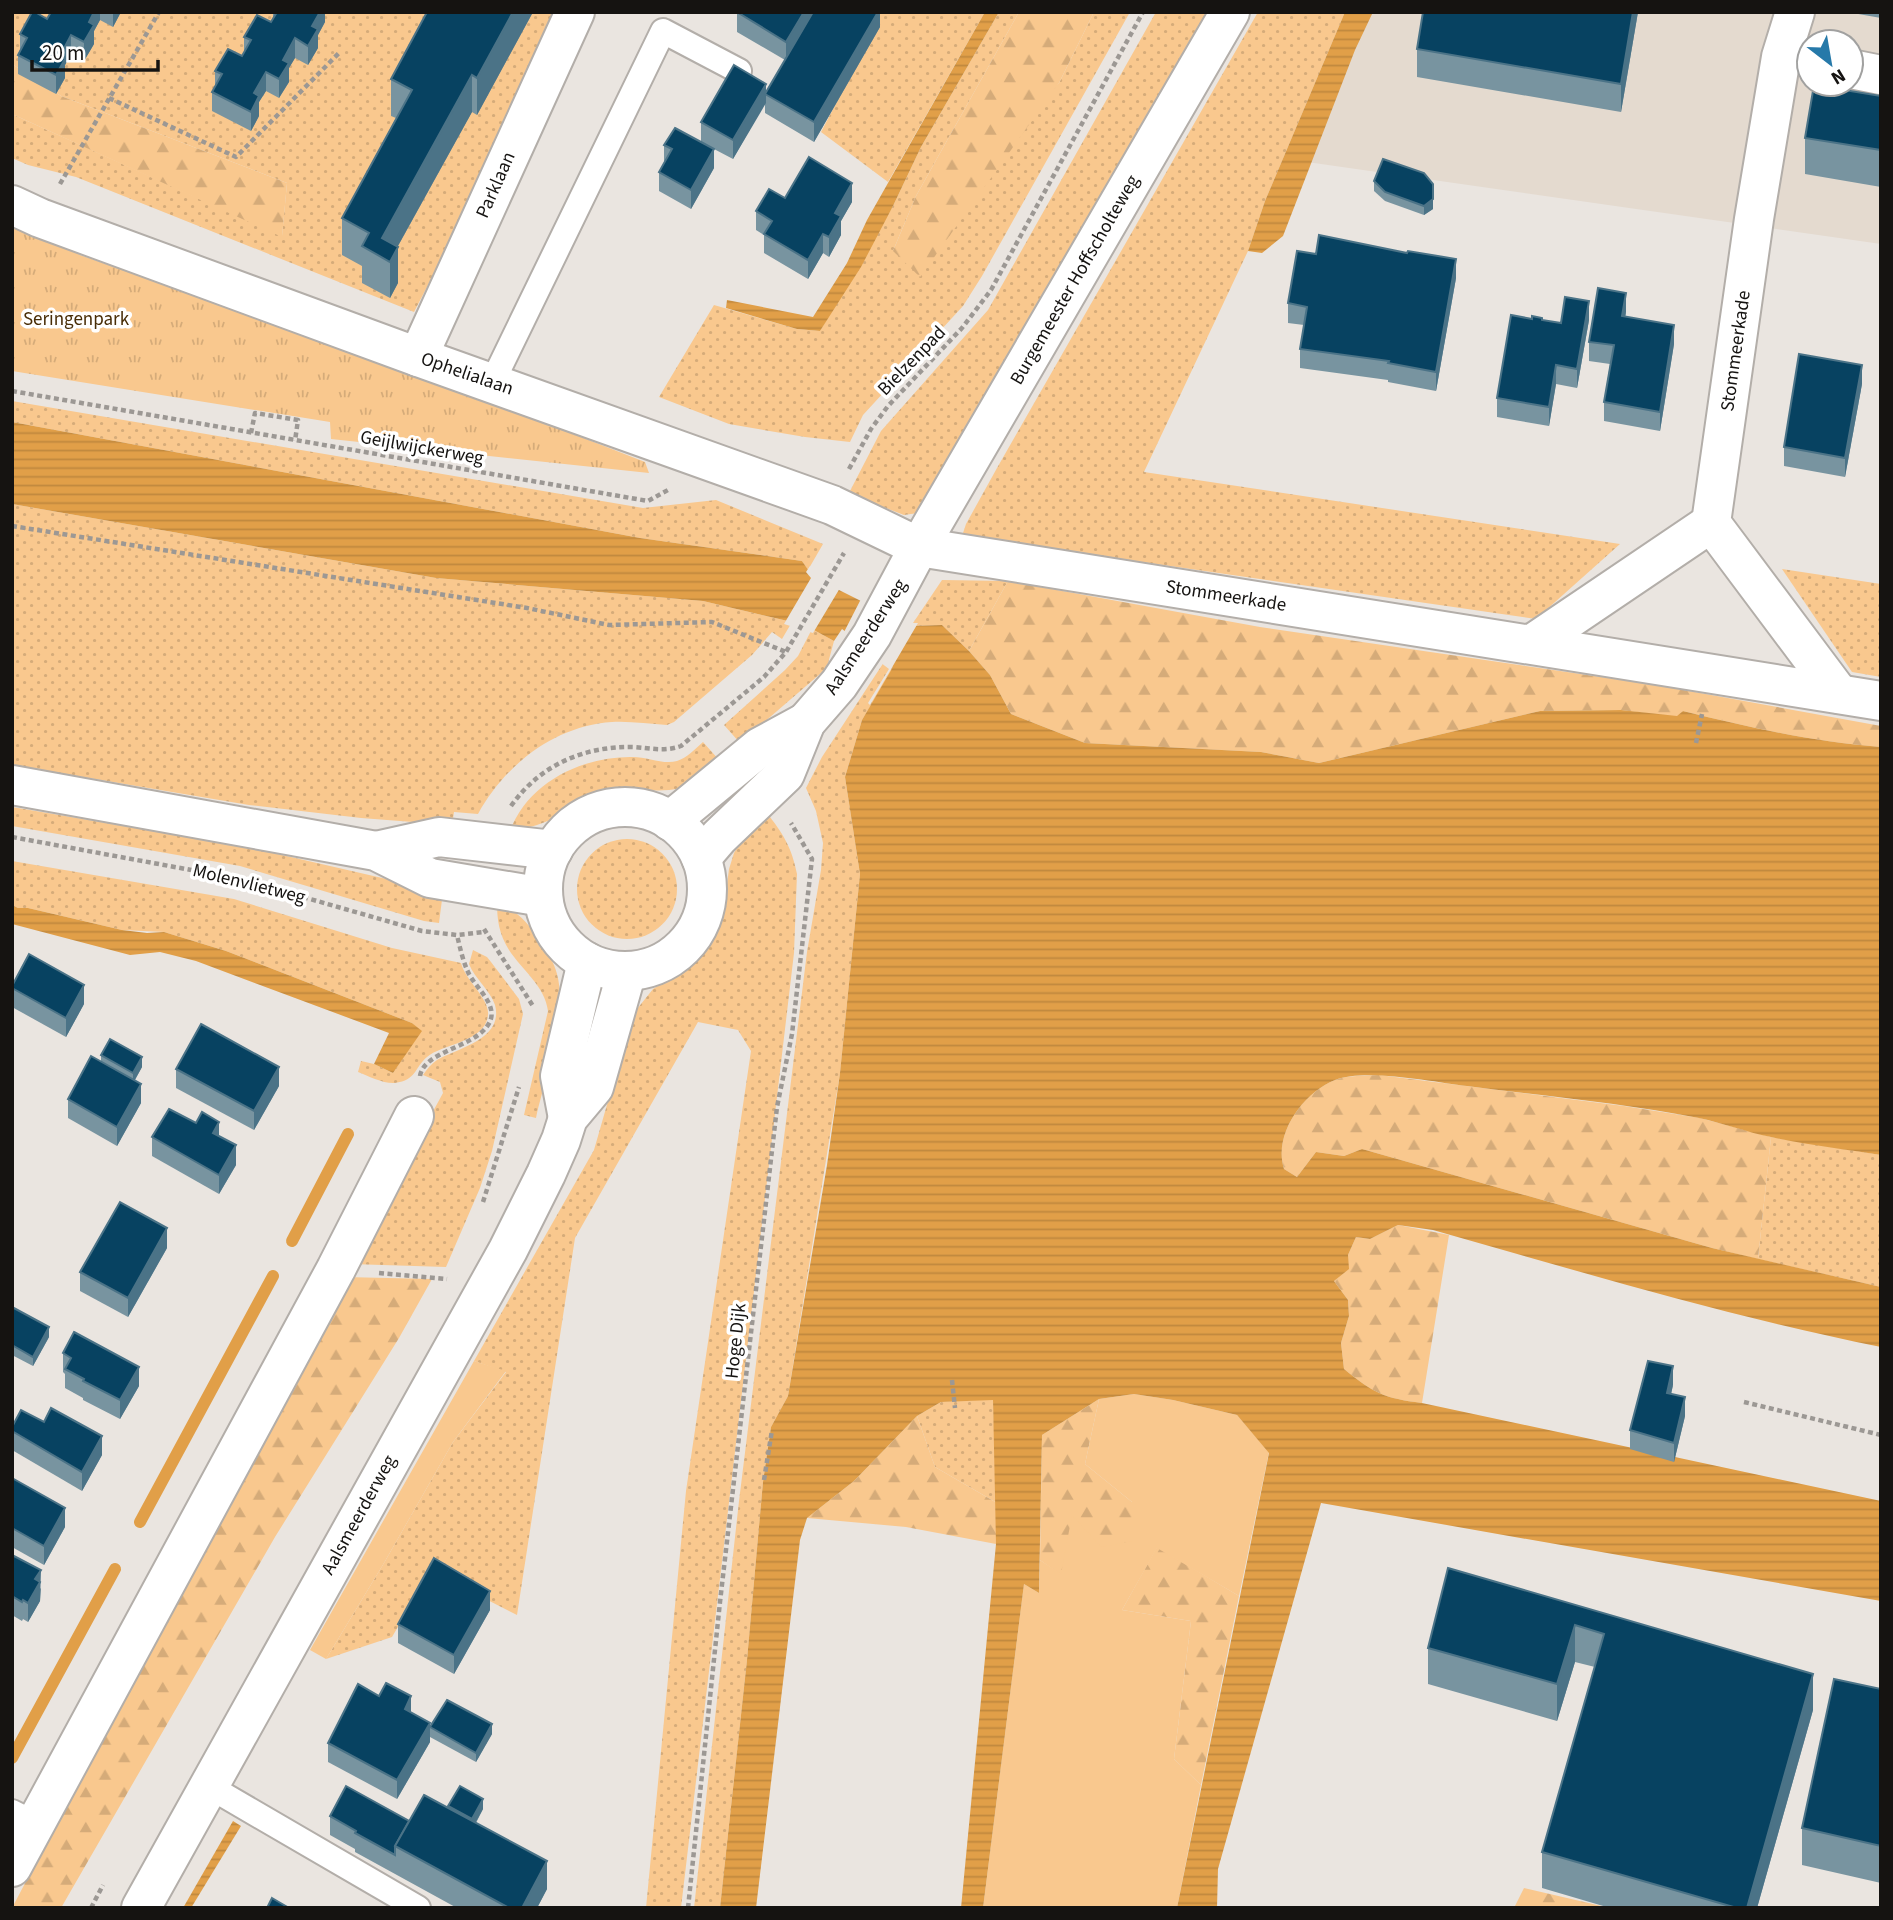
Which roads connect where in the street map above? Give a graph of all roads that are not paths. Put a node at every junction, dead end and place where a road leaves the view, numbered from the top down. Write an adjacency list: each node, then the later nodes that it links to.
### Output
1 (575, 12): 6 (street, Parklaan)
2 (1230, 12): 9 (street, Burgemeester Hoffscholteweg)
3 (1795, 59): 8 (street, Stommeerkade)
4 (739, 71): 7 (lane)
5 (26, 211): 6 (street, Ophelialaan)
6 (418, 357): 7 (street, Ophelialaan)
7 (492, 383): 9 (street, Ophelialaan)
8 (1711, 523): 10 (street); 11 (street)
9 (913, 561): 10 (street, Stommeerkade); 13 (street, Aalsmeerderweg)
10 (1532, 644): 11 (street, Stommeerkade)
11 (1839, 694): 12 (street, Stommeerkade)
12 (1881, 701)
13 (806, 722): 15 (street, Aalsmeerderweg); 18 (street, Aalsmeerderweg)
14 (12, 785): 17 (street)
15 (670, 821): 16 (street); 18 (street)
16 (553, 850): 17 (street); 19 (street)
17 (376, 851): 19 (street)
18 (701, 858): 21 (street)
19 (544, 897): 20 (street)
20 (587, 962): 21 (street); 23 (street, Aalsmeerderweg)
21 (627, 971): 23 (street, Aalsmeerderweg)
22 (414, 1116): 25 (street)
23 (568, 1118): 24 (street, Aalsmeerderweg)
24 (210, 1787): 27 (street, Aalsmeerderweg); 28 (lane)
25 (24, 1818): 26 (street)
26 (12, 1867)
27 (141, 1908)
28 (418, 1908)

